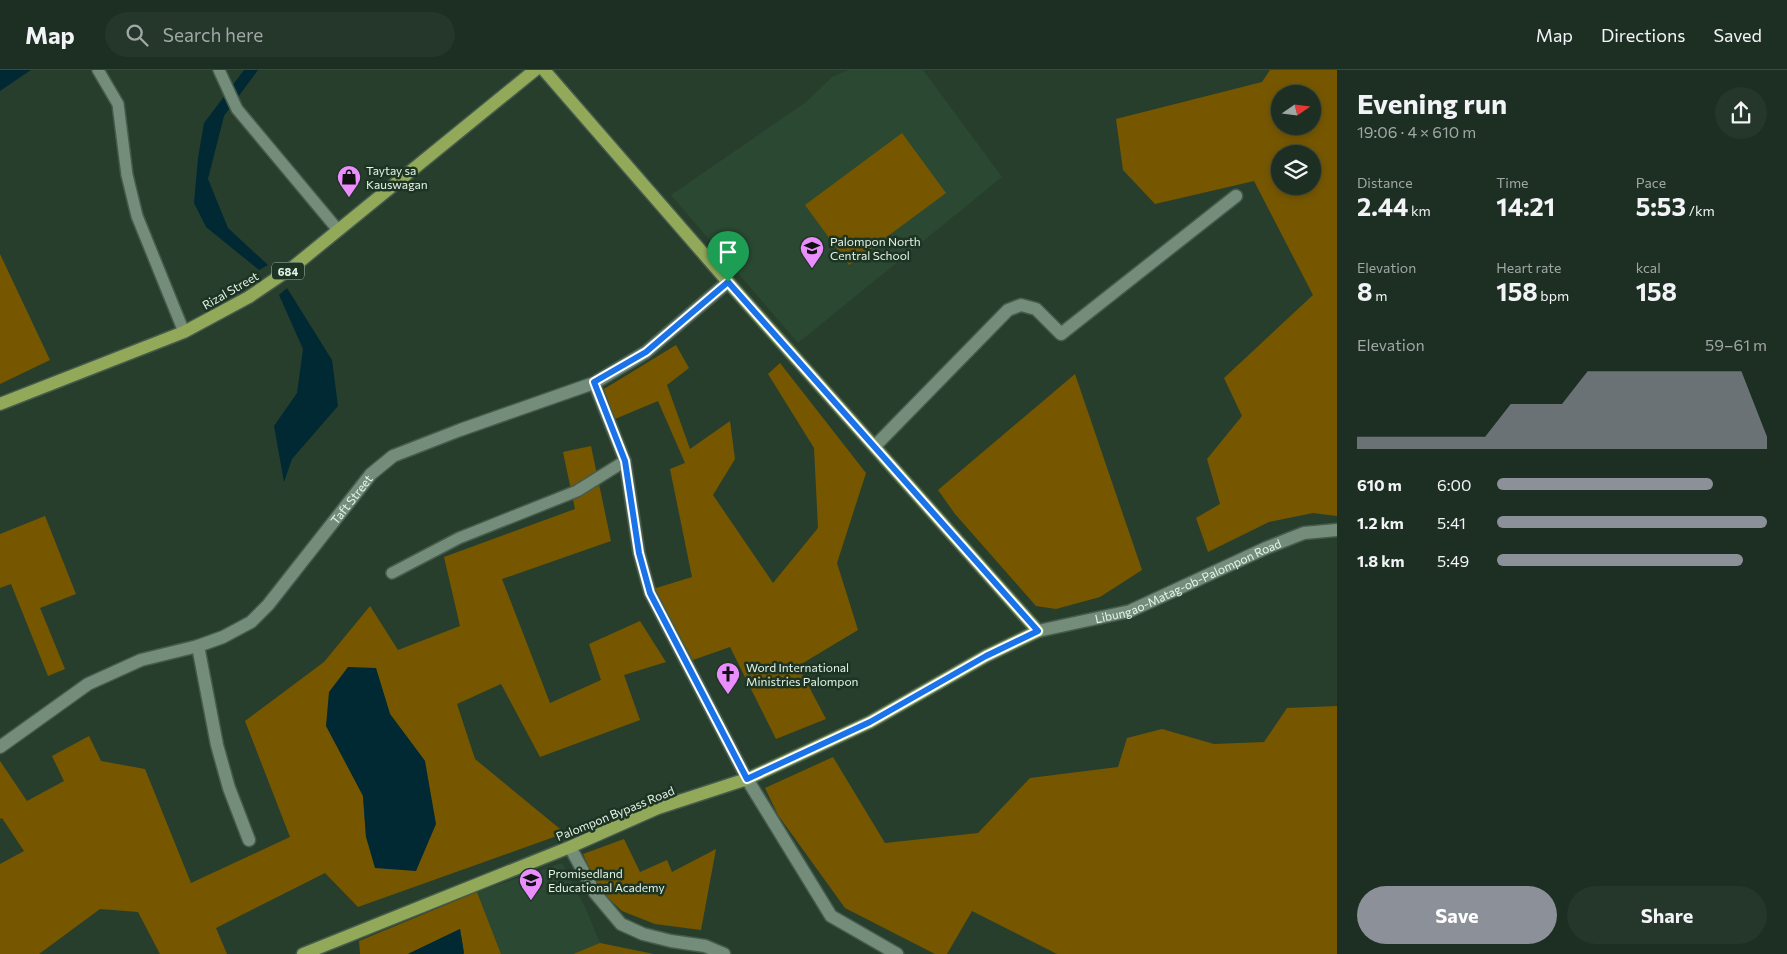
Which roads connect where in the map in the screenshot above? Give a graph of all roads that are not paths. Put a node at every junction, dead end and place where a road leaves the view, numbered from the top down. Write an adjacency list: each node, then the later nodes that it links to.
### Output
1 (98, 70): 8 (street)
2 (219, 70): 6 (street)
3 (535, 70): 6 (main road, Rizal Street / 684)
4 (544, 70): 7 (main road)
5 (1236, 196): 11 (street)
6 (338, 230): 8 (main road, Rizal Street / 684)
7 (728, 282): 9 (street, Taft Street); 11 (main road)
8 (184, 332): 10 (main road, Rizal Street / 684)
9 (594, 382): 12 (street); 16 (street, Taft Street)
10 (0, 404)
11 (875, 446): 15 (main road)
12 (625, 461): 14 (street); 18 (street)
13 (1337, 530): 15 (street, Libungao-Matag-ob-Palompon Road)
14 (392, 573)
15 (1038, 631): 18 (main road, Palompon Bypass Road)
16 (198, 646): 17 (street, Taft Street); 19 (street)
17 (0, 747)
18 (747, 779): 20 (main road, Palompon Bypass Road); 23 (street)
19 (249, 840)
20 (570, 847): 21 (main road, Palompon Bypass Road); 22 (street)
21 (303, 954)
22 (724, 954)
23 (897, 954)

